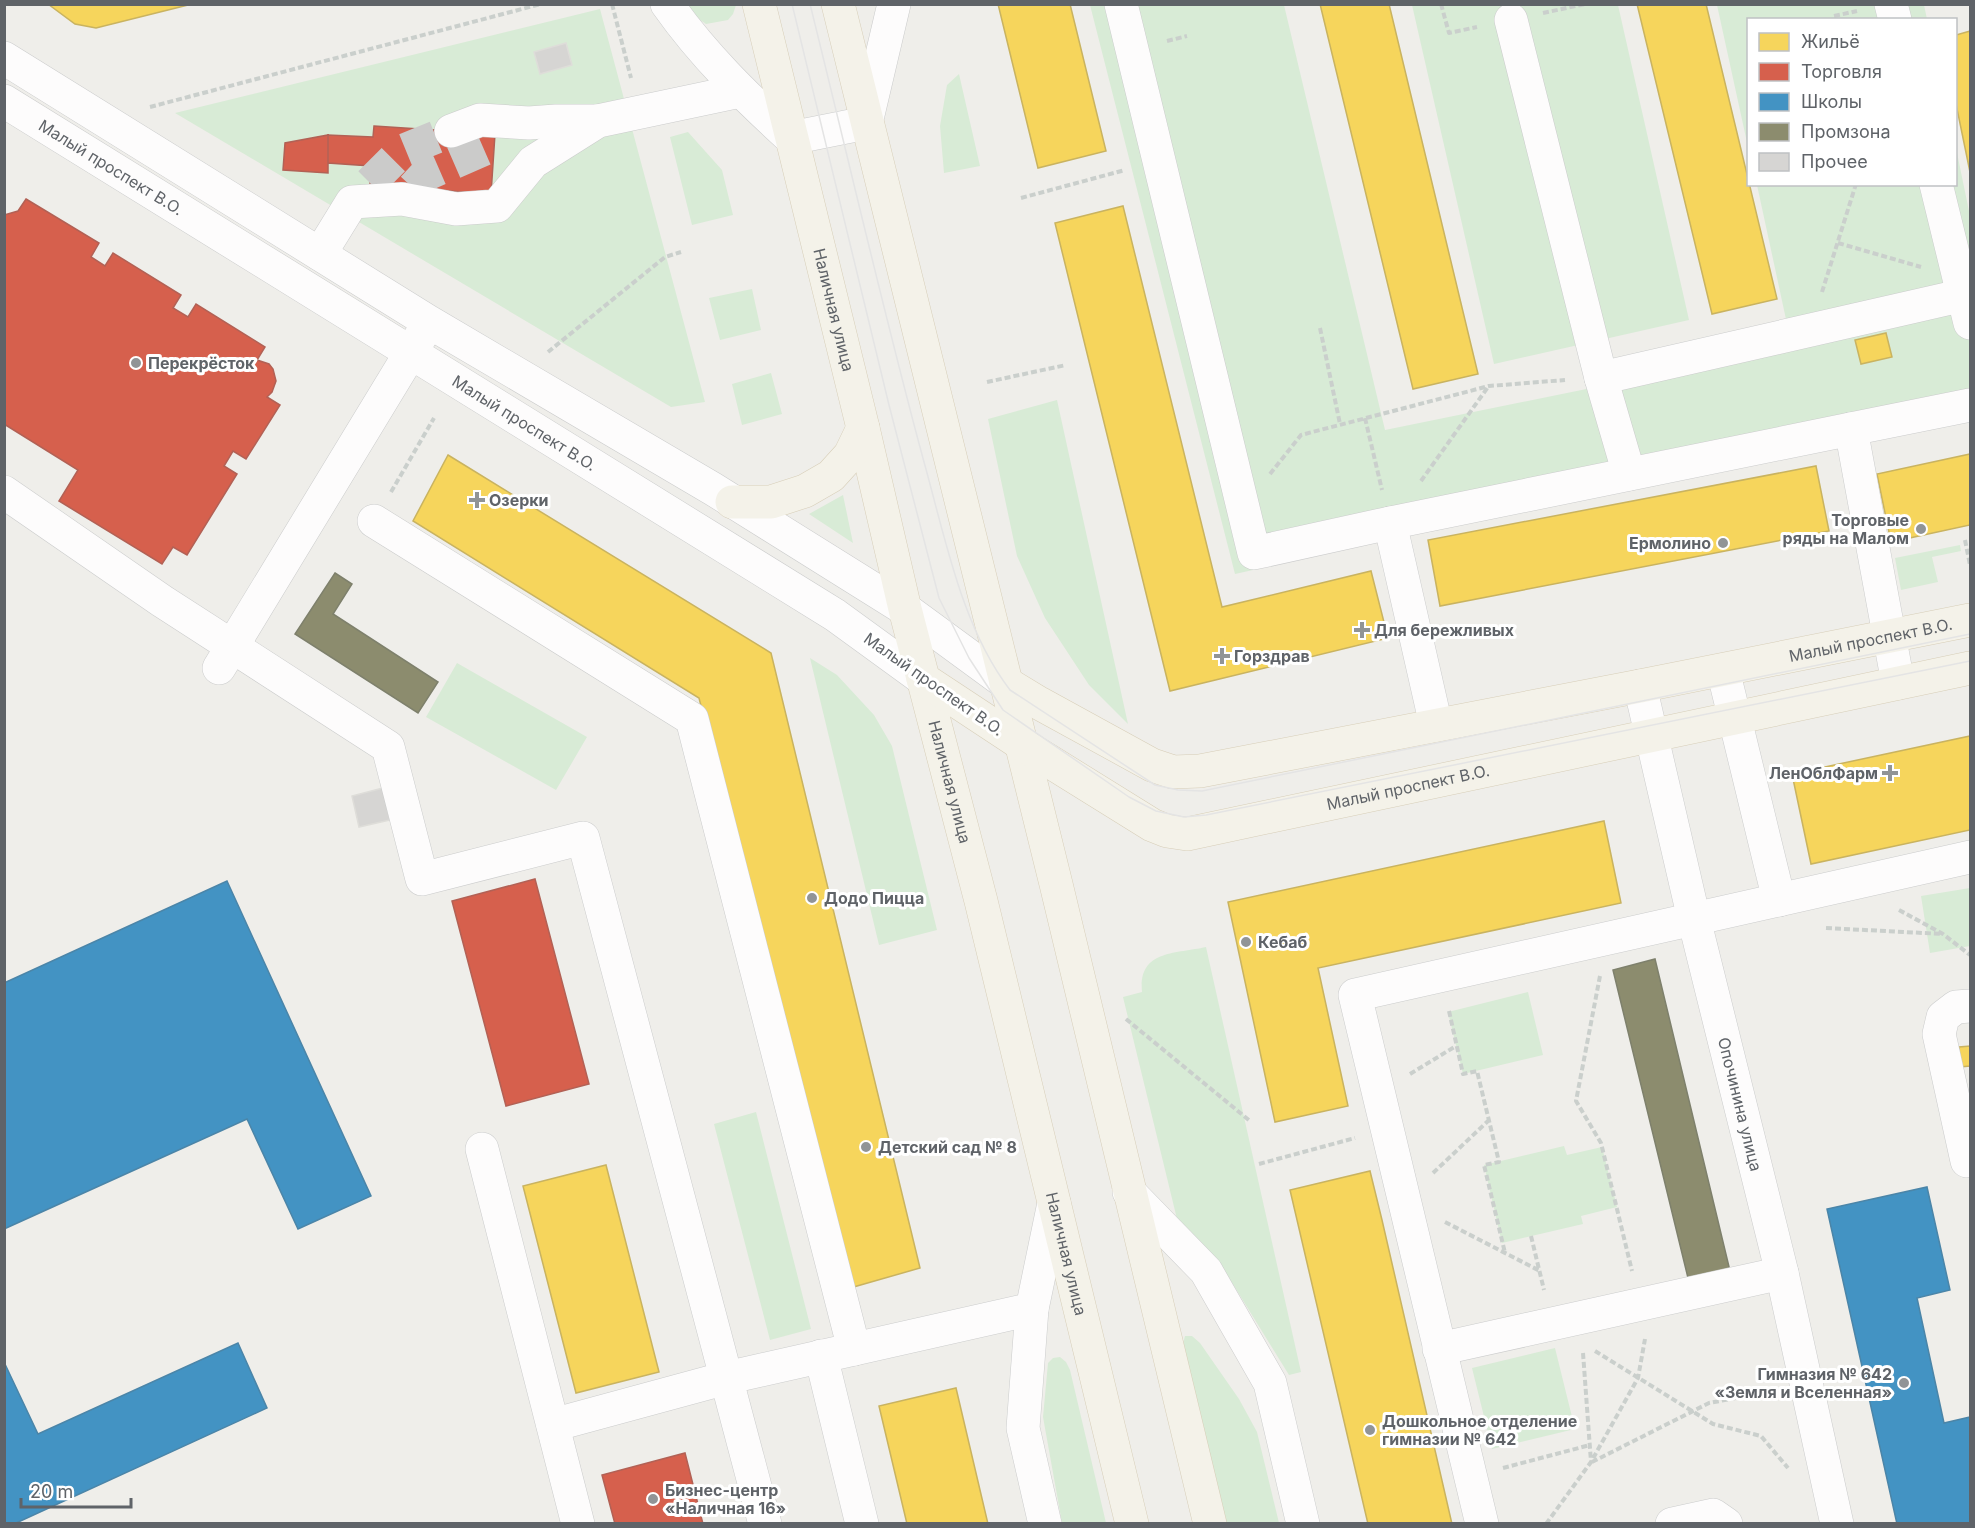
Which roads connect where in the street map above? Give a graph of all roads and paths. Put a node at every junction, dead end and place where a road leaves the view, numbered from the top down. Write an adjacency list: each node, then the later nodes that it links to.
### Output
1 (541, 4): 13 (path)
2 (612, 4): 10 (path)
3 (667, 4): 11 (street)
4 (759, 4): 18 (main road, Наличная улица)
5 (837, 4): 16 (main road)
6 (894, 4): 16 (street)
7 (1121, 4): 20 (street)
8 (1511, 20): 34 (street)
9 (4, 58): 26 (street, Малый проспект В.О.)
10 (633, 85)
11 (740, 91): 15 (street); 18 (street)
12 (4, 101): 31 (street, Малый проспект В.О.)
13 (147, 108)
14 (556, 121): 15 (street); 17 (street); 19 (street)
15 (598, 121): 26 (street)
16 (866, 123): 18 (street); 58 (main road)
17 (451, 131)
18 (791, 138): 41 (main road, Наличная улица)
19 (494, 146)
20 (1159, 161): 23 (path); 46 (street)
21 (1856, 186): 24 (path)
22 (1937, 186): 27 (street)
23 (1021, 198)
24 (1838, 243): 27 (path); 30 (path)
25 (681, 252): 32 (path)
26 (320, 254): 28 (street, Малый проспект В.О.)
27 (1965, 299): 30 (street)
28 (429, 322): 31 (street); 45 (street, Малый проспект В.О.)
29 (1320, 328): 40 (path)
30 (1810, 330): 34 (street)
31 (410, 352): 54 (street); 57 (street, Малый проспект В.О.)
32 (548, 352)
33 (1066, 364): 35 (path)
34 (1601, 378): 36 (path); 43 (street)
35 (987, 382)
36 (1489, 386): 39 (path); 48 (path)
37 (1971, 405): 42 (street)
38 (434, 418): 47 (path)
39 (1365, 418): 40 (path); 48 (path)
40 (1340, 424): 46 (path)
41 (863, 428): 45 (main road); 51 (main road, Наличная улица)
42 (1851, 429): 43 (street); 53 (street)
43 (1629, 474): 48 (street)
44 (4, 492): 54 (street)
45 (732, 502): 51 (street, Малый проспект В.О.)
46 (1243, 508): 48 (street)
47 (374, 521): 95 (street)
48 (1390, 523): 62 (street)
49 (1965, 540): 50 (path)
50 (1971, 565)
51 (905, 609): 57 (main road, Наличная улица); 58 (street, Малый проспект В.О.)
52 (1971, 620): 53 (main road, Малый проспект В.О.)
53 (1889, 636): 56 (main road, Малый проспект В.О.); 59 (street)
54 (226, 658): 99 (street)
55 (1971, 668): 59 (main road, Малый проспект В.О.)
56 (1723, 670): 60 (main road, Малый проспект В.О.); 61 (street)
57 (923, 679): 64 (main road, Малый проспект В.О.); 86 (main road, Наличная улица)
58 (1006, 683): 62 (main road, Малый проспект В.О.); 64 (main road)
59 (1899, 683): 61 (main road, Малый проспект В.О.)
60 (1640, 686): 62 (main road, Малый проспект В.О.); 63 (street, Опочинина улица)
61 (1734, 717): 63 (main road, Малый проспект В.О.); 67 (street)
62 (1436, 725)
63 (1651, 735): 64 (main road, Малый проспект В.О.); 68 (street, Опочинина улица)
64 (1020, 743): 84 (main road)
65 (1971, 857): 66 (street)
66 (1851, 884): 67 (street); 70 (path)
67 (1779, 900): 68 (street)
68 (1694, 919): 77 (street); 90 (street, Опочинина улица)
69 (1824, 928): 70 (path)
70 (1943, 934): 71 (path)
71 (1971, 955)
72 (1600, 975): 92 (path)
73 (1971, 1006): 82 (street)
74 (1448, 1012): 76 (path)
75 (1124, 1017): 79 (path)
76 (1456, 1046): 77 (path); 78 (path)
77 (1378, 1093): 80 (street)
78 (1489, 1120): 85 (path); 88 (path)
79 (1250, 1122)
80 (1387, 1129): 83 (path); 85 (street)
81 (482, 1149): 103 (street)
82 (1967, 1161)
83 (1259, 1164)
84 (1129, 1192): 113 (main road); 114 (street)
85 (1404, 1200): 88 (path); 96 (street)
86 (1054, 1203): 91 (street); 112 (main road, Наличная улица)
87 (1531, 1236): 89 (path)
88 (1505, 1252): 89 (path)
89 (1539, 1271): 93 (path)
90 (1782, 1273): 92 (street); 101 (street, Опочинина улица)
91 (1032, 1309): 95 (street); 111 (street)
92 (1643, 1317): 93 (street); 100 (path)
93 (1552, 1324): 96 (street)
94 (1582, 1343): 104 (path)
95 (854, 1349): 98 (street)
96 (1439, 1349): 107 (street)
97 (1592, 1349): 100 (path)
98 (821, 1356): 99 (street); 110 (street)
99 (726, 1378): 103 (street); 109 (street)
100 (1638, 1378): 102 (path); 105 (path)
101 (1807, 1385): 102 (path); 119 (street, Опочинина улица)
102 (1693, 1412): 105 (path); 106 (path)
103 (553, 1425): 108 (street)
104 (1590, 1445): 105 (path); 107 (path)
105 (1591, 1462): 116 (path)
106 (1791, 1471)
107 (1471, 1476): 115 (street)
108 (578, 1524)
109 (765, 1524)
110 (862, 1524)
111 (1045, 1524)
112 (1132, 1524)
113 (1210, 1524)
114 (1304, 1524)
115 (1482, 1524)
116 (1546, 1524)
117 (1672, 1524): 118 (street)
118 (1726, 1524)
119 (1838, 1524)

